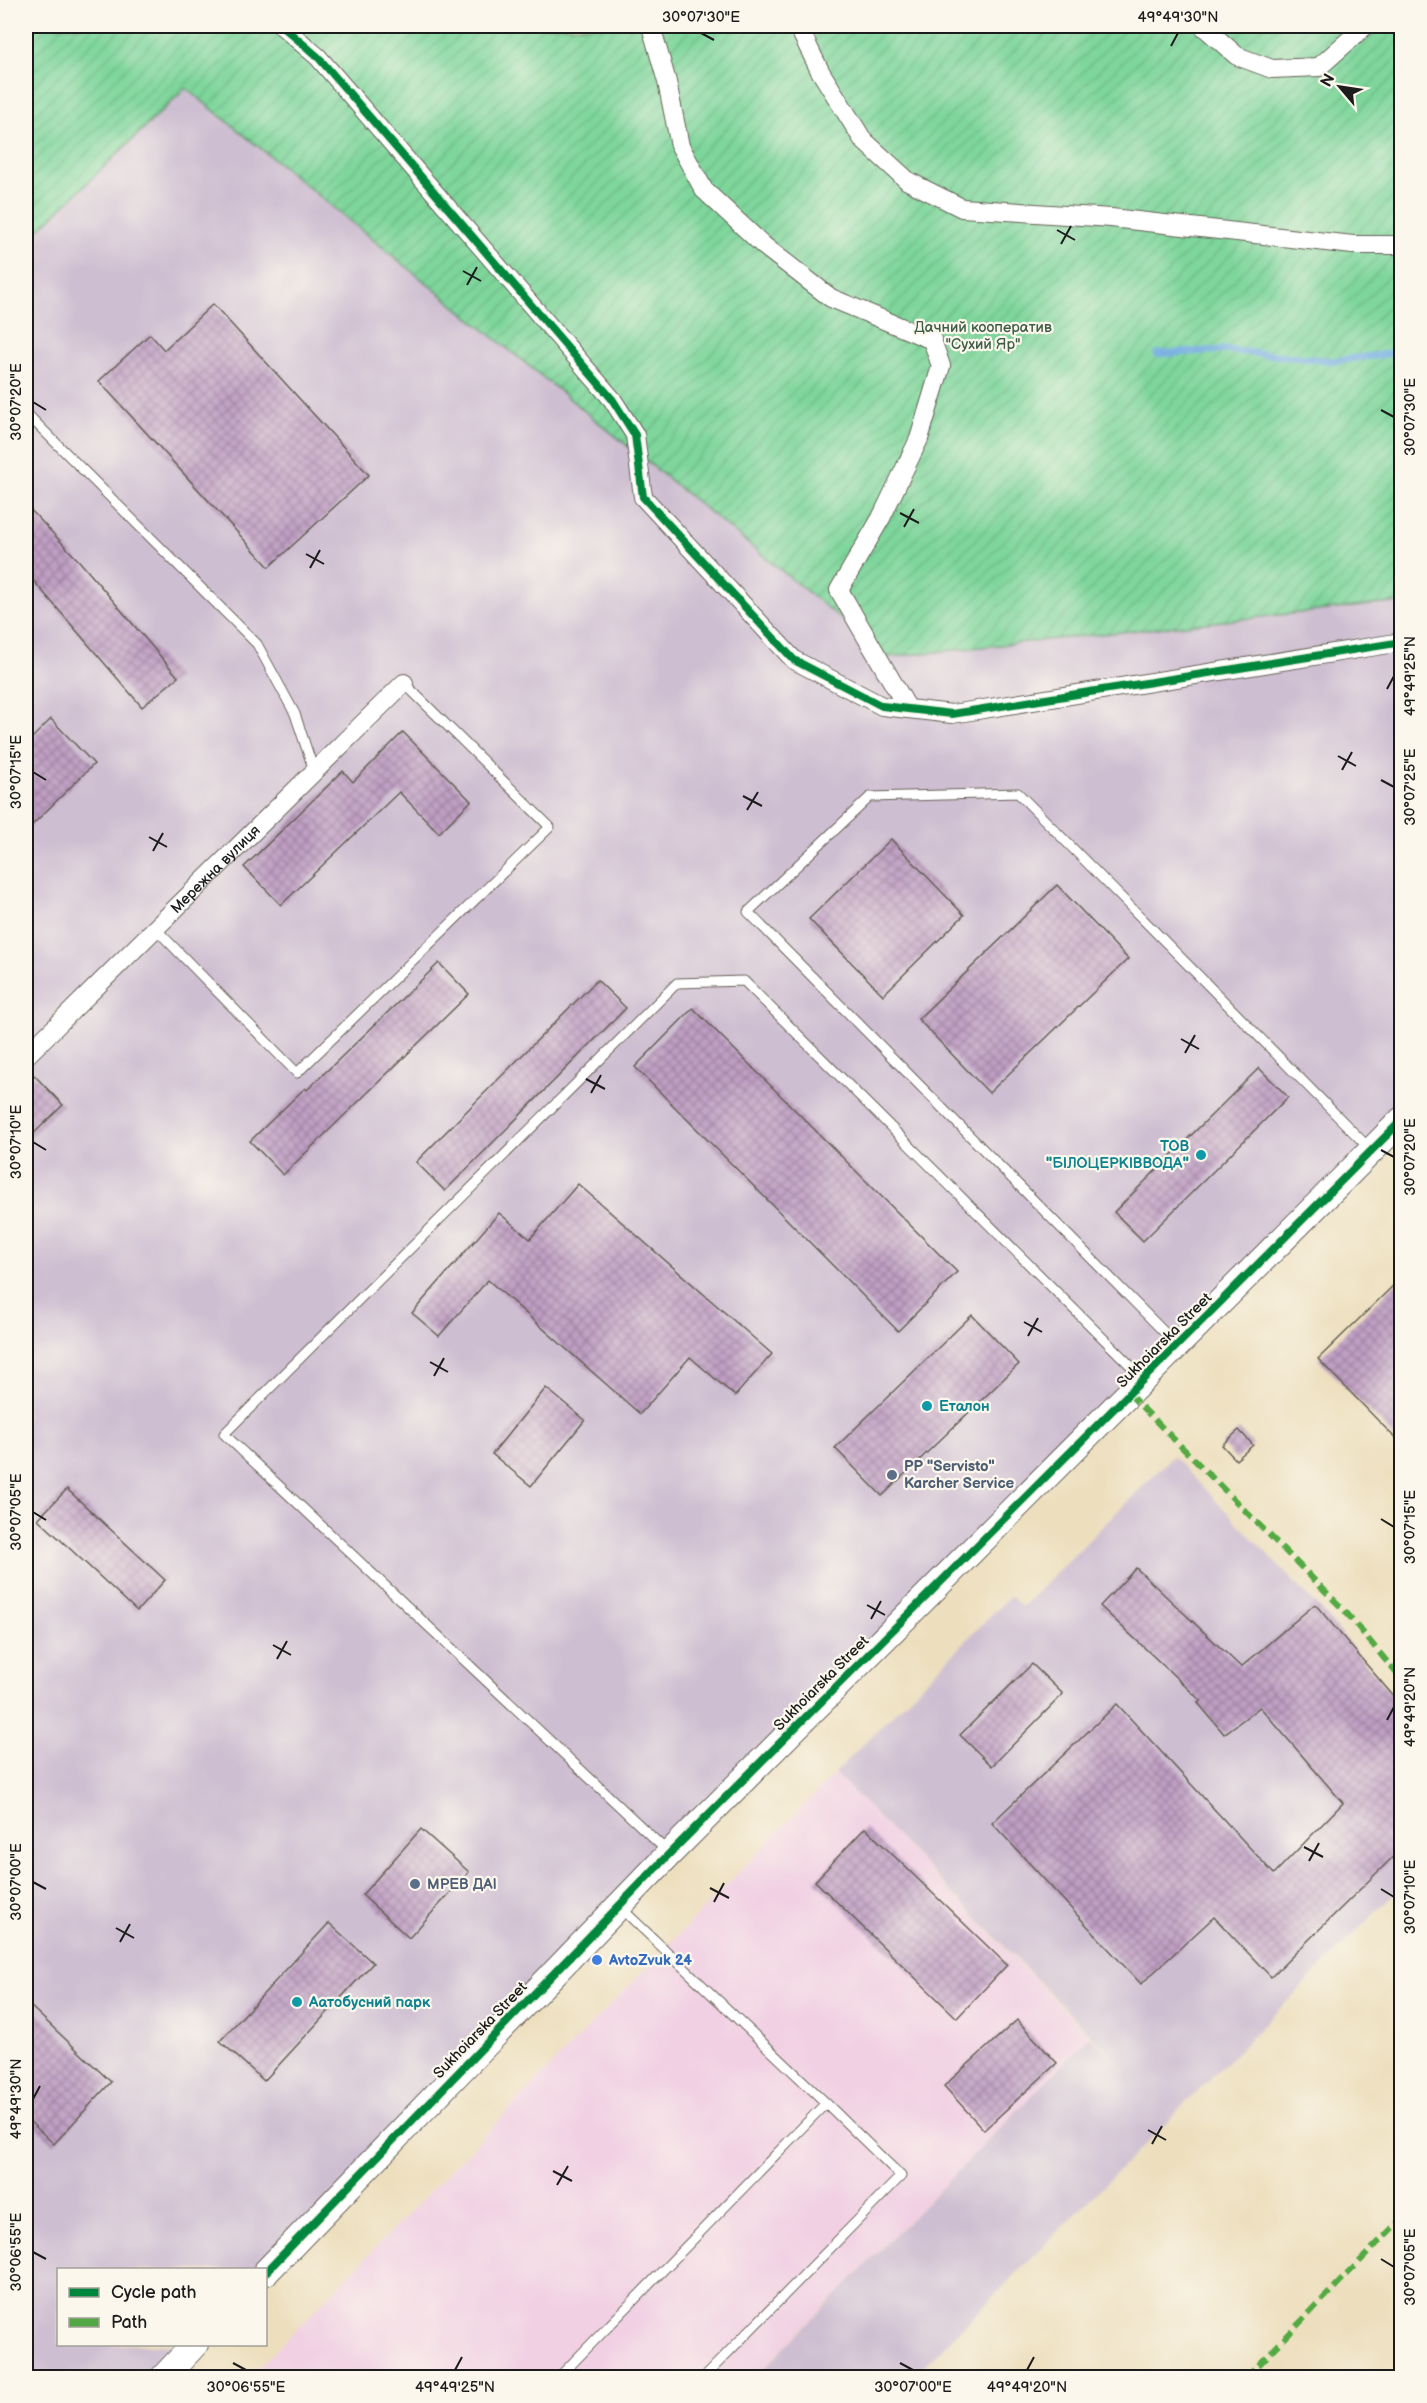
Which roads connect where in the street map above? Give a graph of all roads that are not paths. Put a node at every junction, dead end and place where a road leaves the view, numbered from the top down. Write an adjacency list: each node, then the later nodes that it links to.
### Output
1 (282, 26): 10 (street)
2 (651, 26): 10 (street)
3 (798, 26): 6 (street)
4 (1203, 26): 5 (street)
5 (1365, 26)
6 (1401, 245)
7 (26, 413): 11 (lane)
8 (1401, 642): 10 (street)
9 (404, 682): 11 (street, Мережна вулиця); 12 (lane)
10 (908, 709)
11 (314, 771): 12 (street, Мережна вулиця)
12 (155, 928): 13 (street, Мережна вулиця)
13 (26, 1056)
14 (1401, 1120): 15 (street, Sukhoiarska Street)
15 (1371, 1150): 16 (street, Sukhoiarska Street); 16 (lane)
16 (1178, 1346): 17 (street, Sukhoiarska Street)
17 (1145, 1379): 18 (street, Sukhoiarska Street); 18 (lane)
18 (670, 1853): 19 (street, Sukhoiarska Street)
19 (619, 1906): 20 (lane); 21 (street, Sukhoiarska Street)
20 (826, 2103): 24 (lane); 25 (lane)
21 (267, 2271)
22 (193, 2346): 23 (street)
23 (163, 2378)
24 (558, 2378)
25 (703, 2378)

